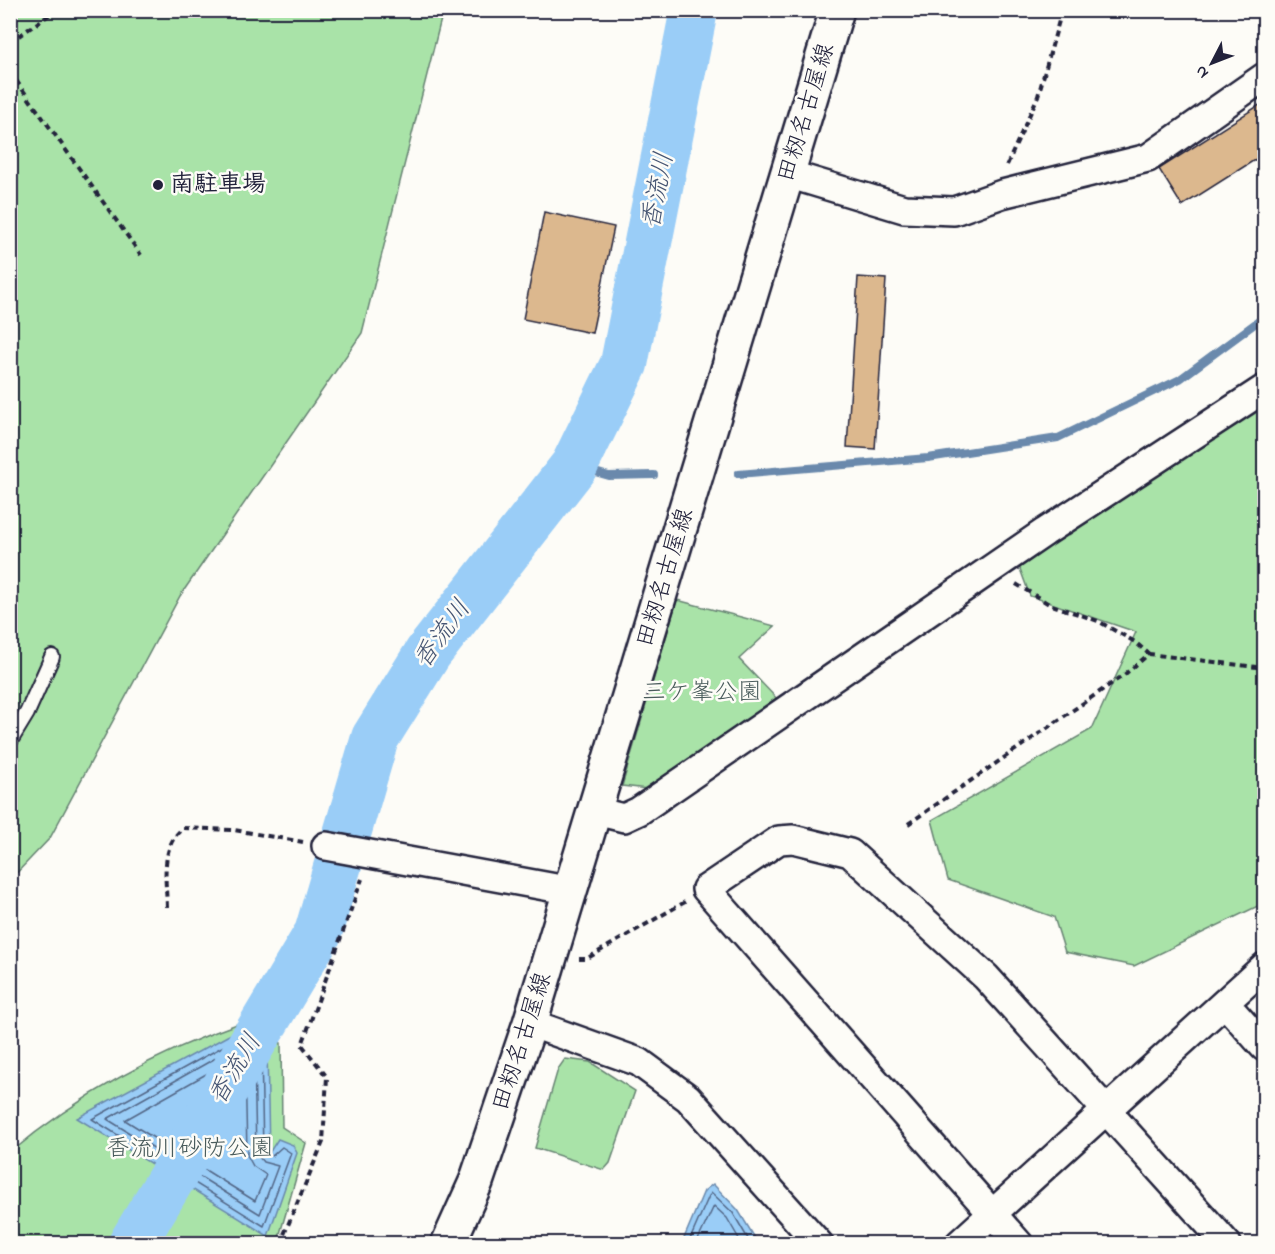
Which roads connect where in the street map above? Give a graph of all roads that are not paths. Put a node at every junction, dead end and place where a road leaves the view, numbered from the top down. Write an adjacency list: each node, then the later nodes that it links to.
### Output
1 (837, 10): 3 (main road, 田籾名古屋線)
2 (1264, 77): 3 (street)
3 (788, 174): 7 (main road, 田籾名古屋線)
4 (1264, 389): 7 (street)
5 (51, 657): 6 (lane)
6 (10, 741)
7 (595, 811): 9 (main road, 田籾名古屋線)
8 (326, 846): 9 (street)
9 (572, 891): 12 (main road, 田籾名古屋線)
10 (1264, 967): 11 (street)
11 (1225, 1003): 13 (street); 14 (street)
12 (530, 1023): 16 (main road, 田籾名古屋線); 17 (street)
13 (1264, 1047)
14 (1105, 1108): 15 (street); 15 (street); 20 (street)
15 (992, 1213): 18 (street); 19 (street)
16 (448, 1244)
17 (819, 1244)
18 (959, 1244)
19 (1019, 1244)
20 (1227, 1244)

